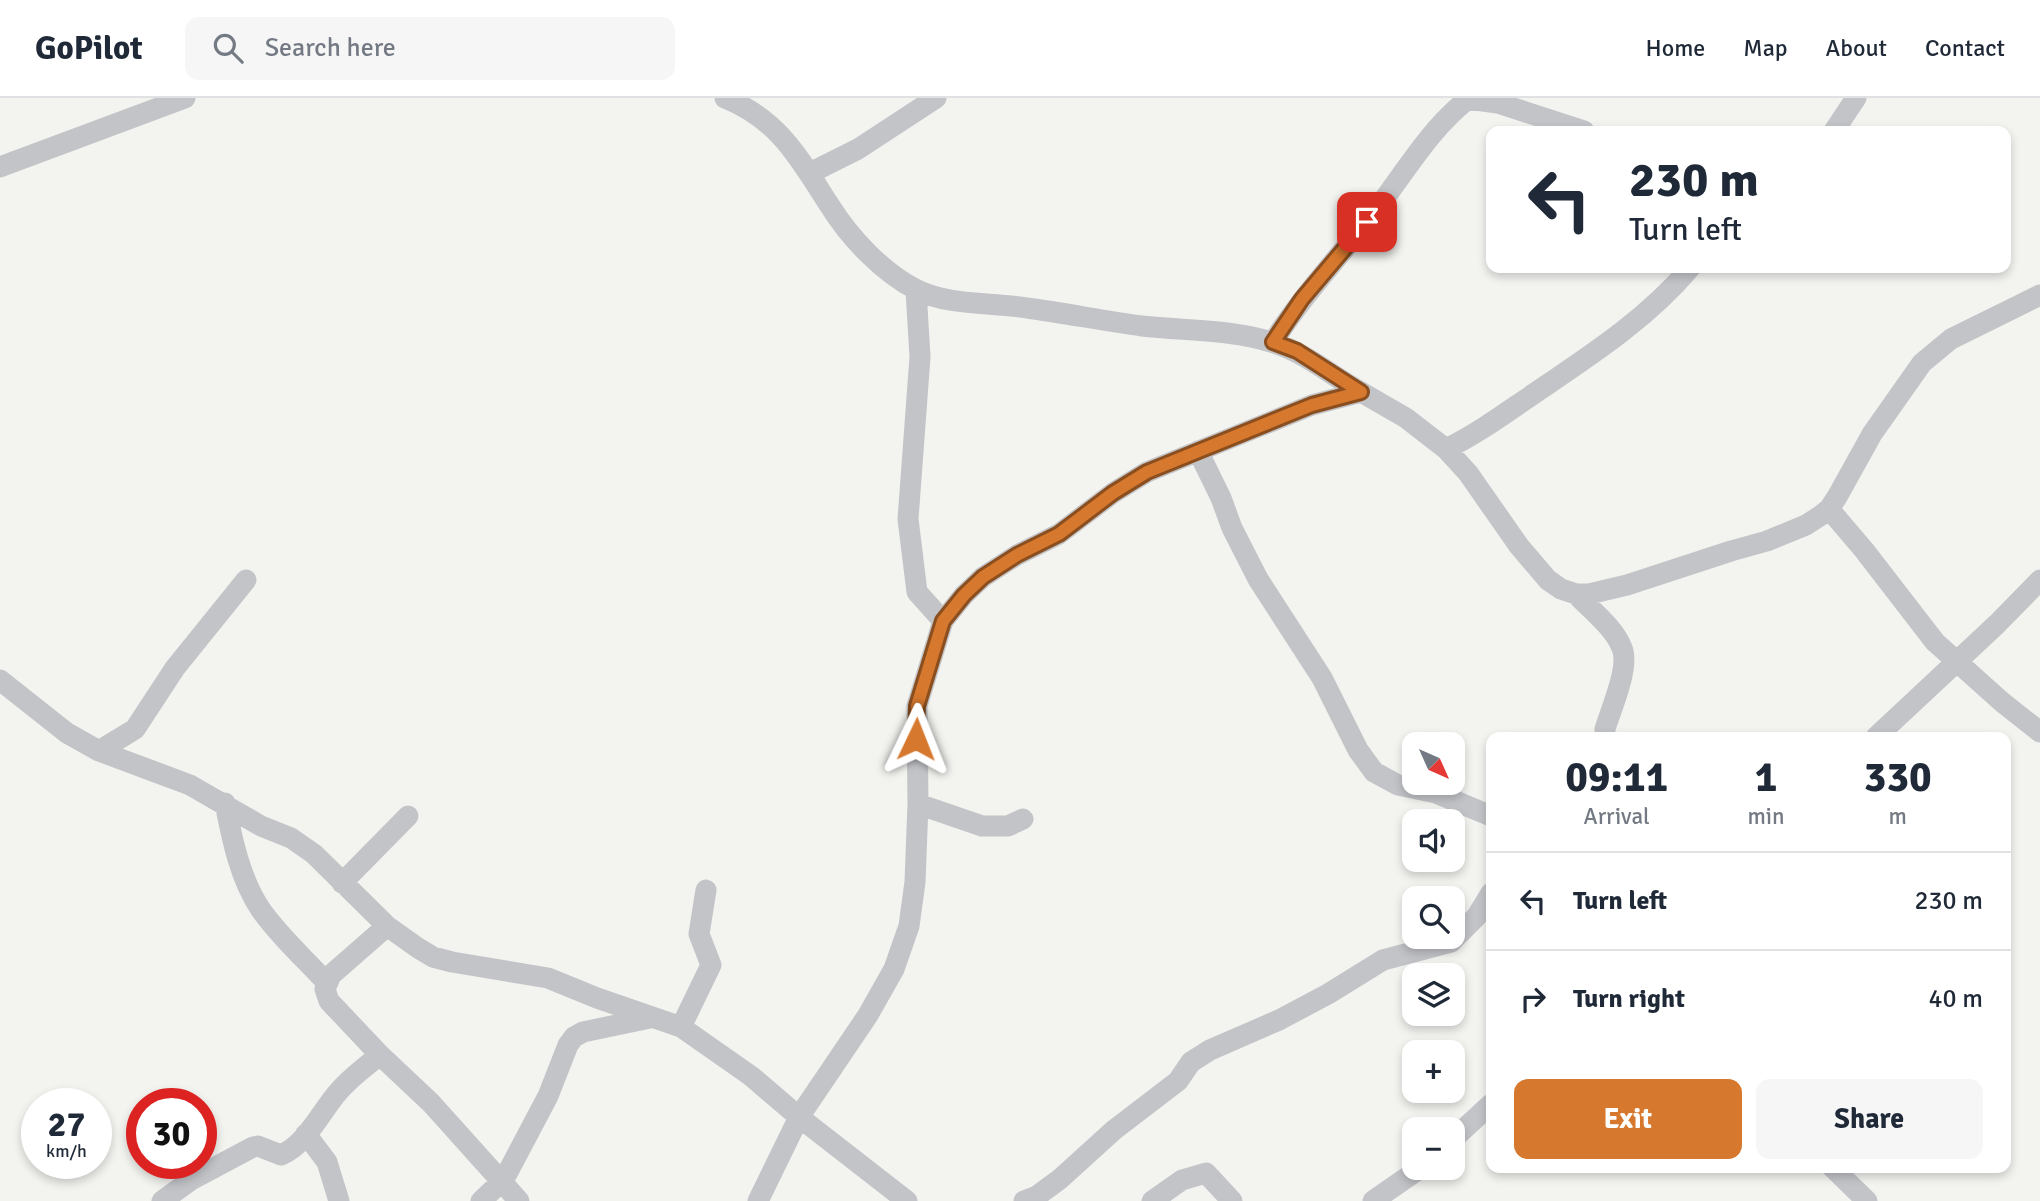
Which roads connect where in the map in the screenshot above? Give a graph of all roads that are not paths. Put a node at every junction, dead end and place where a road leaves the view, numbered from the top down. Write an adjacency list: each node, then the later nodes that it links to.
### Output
1 (185, 98): 7 (street)
2 (726, 98): 8 (street)
3 (936, 98): 8 (street)
4 (1856, 98): 6 (street)
5 (1569, 126): 12 (street)
6 (1837, 126)
7 (0, 167)
8 (810, 173): 10 (street)
9 (1686, 273): 14 (street)
10 (916, 289): 12 (street); 20 (street)
11 (2040, 295): 16 (street)
12 (1273, 342): 13 (street)
13 (1361, 392): 14 (street); 15 (street)
14 (1446, 449): 19 (street)
15 (1198, 451): 20 (street); 29 (street)
16 (1829, 509): 19 (street); 21 (street)
17 (246, 580): 26 (street)
18 (2040, 580): 21 (street)
19 (1576, 594): 23 (street)
20 (943, 621): 28 (street)
21 (1957, 661): 24 (street); 25 (street)
22 (0, 680): 26 (street)
23 (1605, 732)
24 (1881, 732)
25 (2040, 732)
26 (99, 751): 27 (street)
27 (225, 803): 32 (street); 36 (street)
28 (918, 804): 31 (street); 41 (street)
29 (1486, 814)
30 (408, 816): 32 (street)
31 (1023, 819)
32 (342, 883): 35 (street)
33 (706, 890): 38 (street)
34 (1486, 901): 54 (street)
35 (387, 926): 36 (street); 37 (street)
36 (326, 982): 39 (street)
37 (652, 1018): 38 (street); 46 (street)
38 (681, 1027): 41 (street)
39 (380, 1055): 43 (street); 46 (street)
40 (1486, 1109): 42 (street)
41 (799, 1117): 52 (street); 53 (street)
42 (1465, 1128)
43 (306, 1134): 48 (street); 49 (street)
44 (1838, 1173): 47 (street)
45 (1403, 1180): 57 (street)
46 (501, 1183): 50 (street); 51 (street)
47 (1866, 1200)
48 (162, 1201)
49 (339, 1201)
50 (481, 1201)
51 (519, 1201)
52 (758, 1201)
53 (908, 1201)
54 (1024, 1201)
55 (1152, 1201): 56 (street)
56 (1232, 1201)
57 (1373, 1201)

